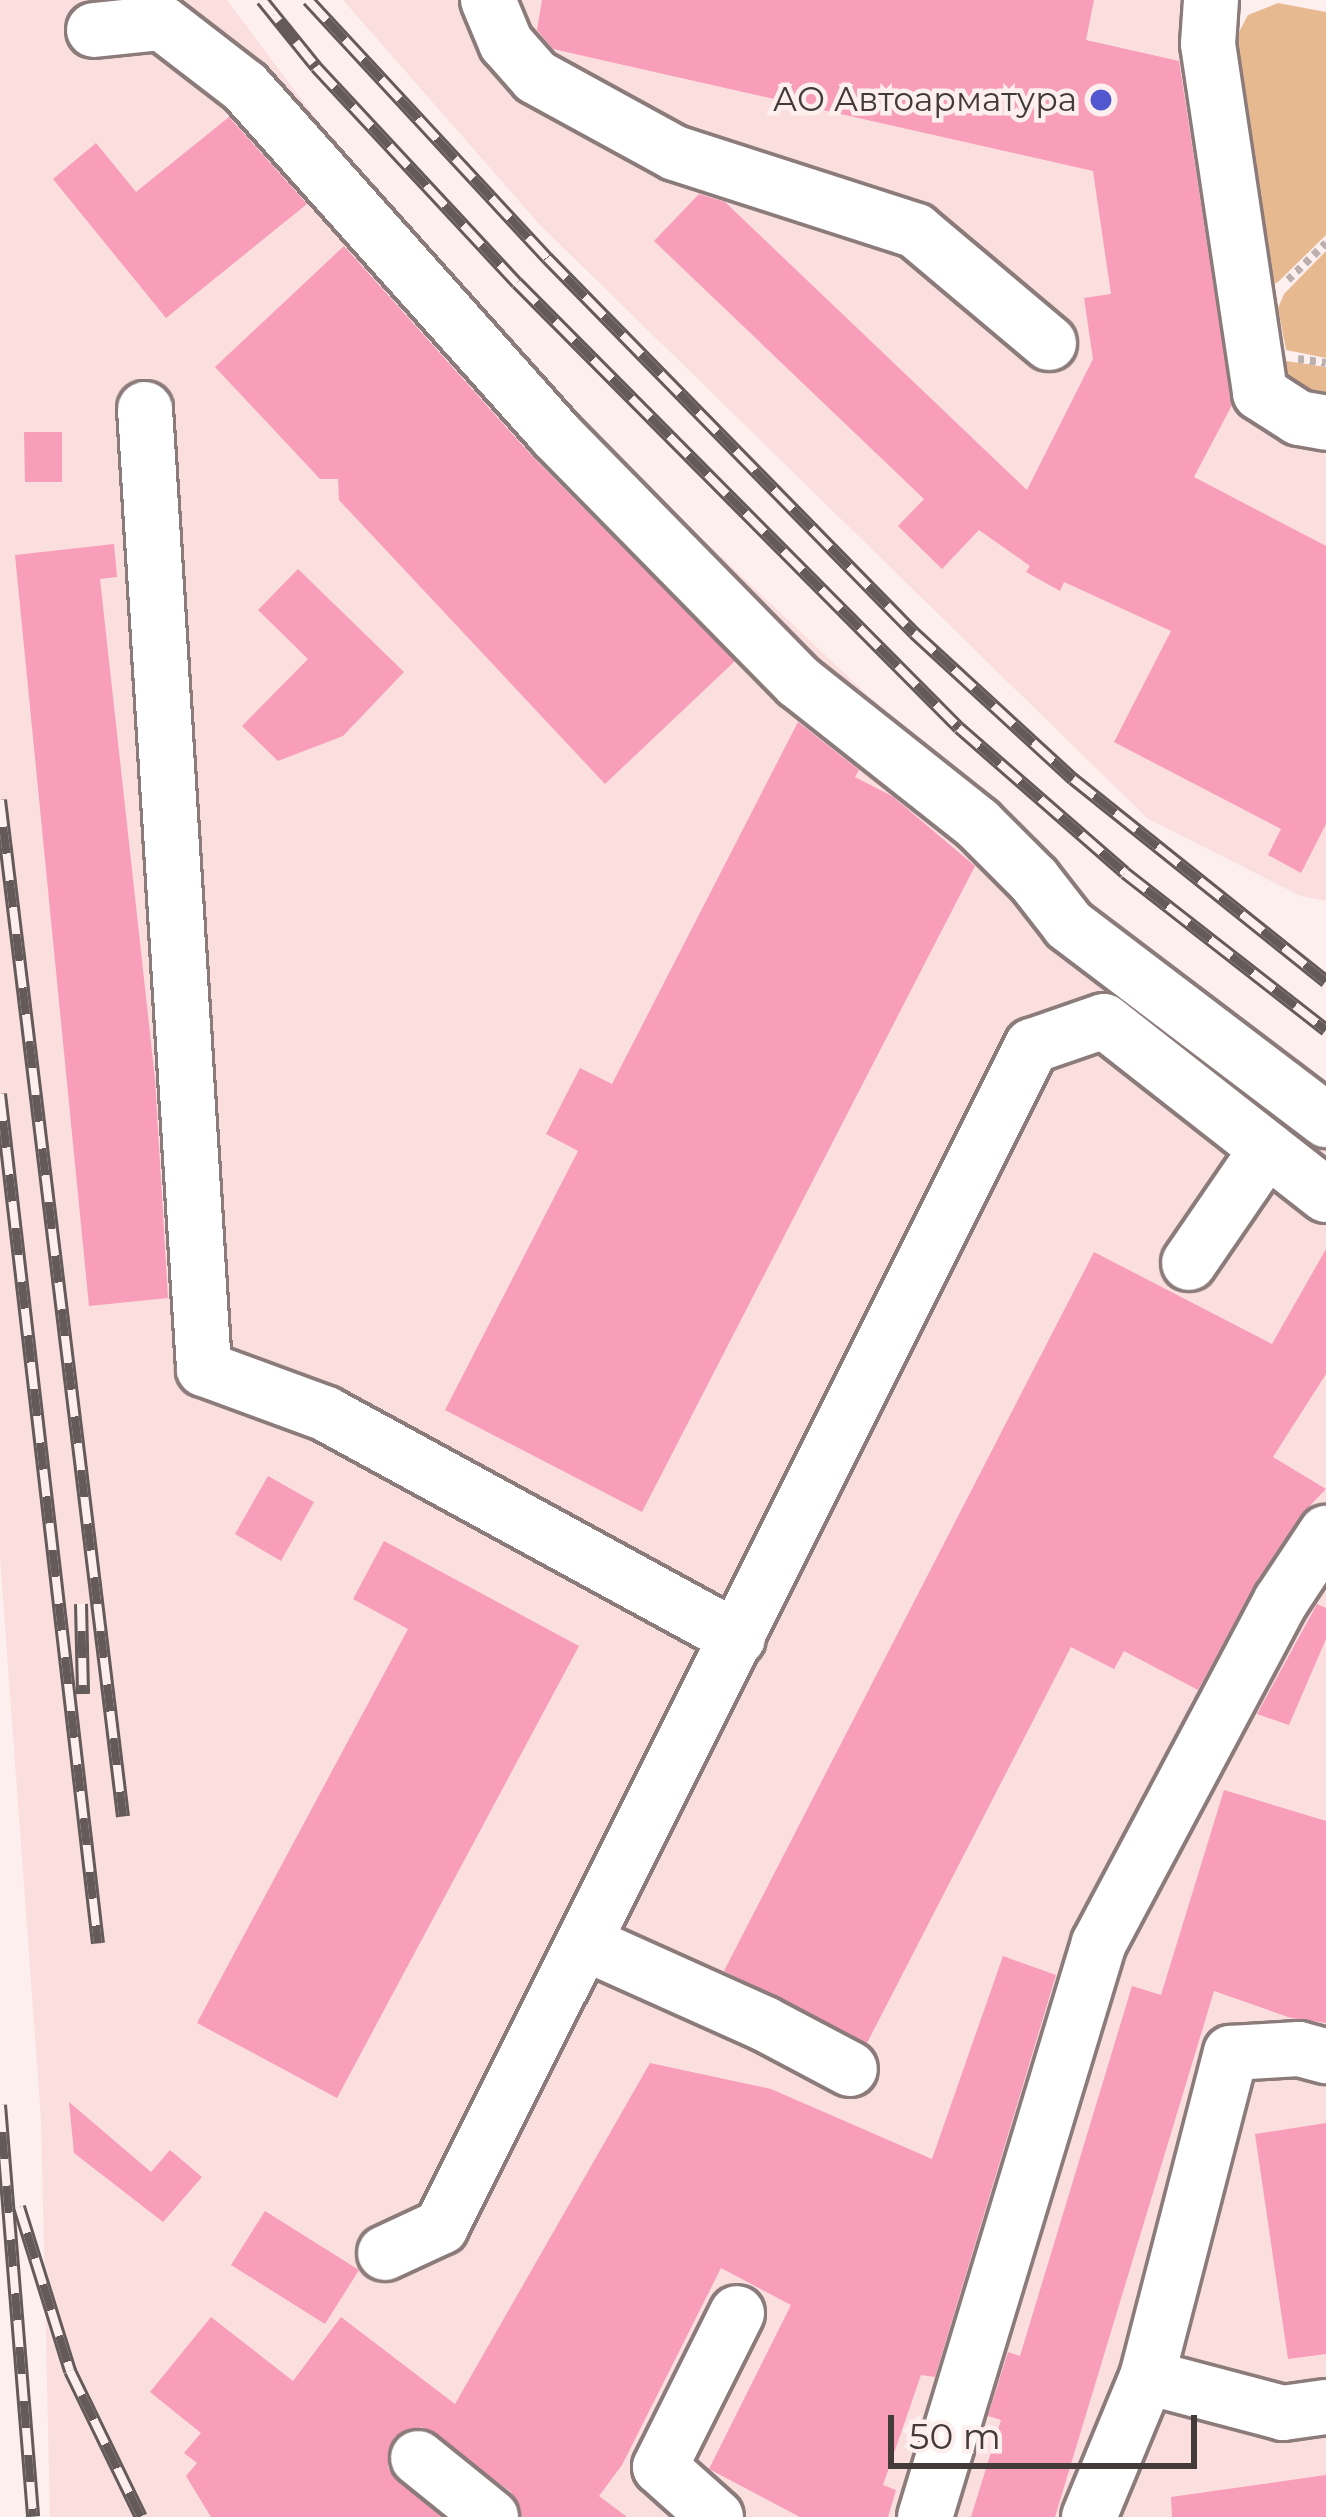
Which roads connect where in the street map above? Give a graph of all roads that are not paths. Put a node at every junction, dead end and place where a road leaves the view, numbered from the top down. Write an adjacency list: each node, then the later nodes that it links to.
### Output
1 (488, 0): 4 (lane)
2 (1210, 0): 6 (lane)
3 (94, 30): 7 (lane)
4 (1049, 343)
5 (145, 410): 12 (lane)
6 (1288, 422)
7 (1326, 1120)
8 (1267, 1150): 9 (lane); 10 (lane); 12 (lane)
9 (1326, 1196)
10 (1189, 1263)
11 (1326, 1533): 23 (lane)
12 (738, 1639): 13 (lane)
13 (587, 1944): 15 (lane); 16 (lane)
14 (1326, 2056): 18 (lane)
15 (850, 2069)
16 (385, 2253)
17 (737, 2313): 22 (lane)
18 (1147, 2377): 19 (lane); 24 (lane)
19 (1326, 2407)
20 (418, 2458): 21 (lane)
21 (491, 2517)
22 (716, 2517)
23 (925, 2517)
24 (1089, 2517)

